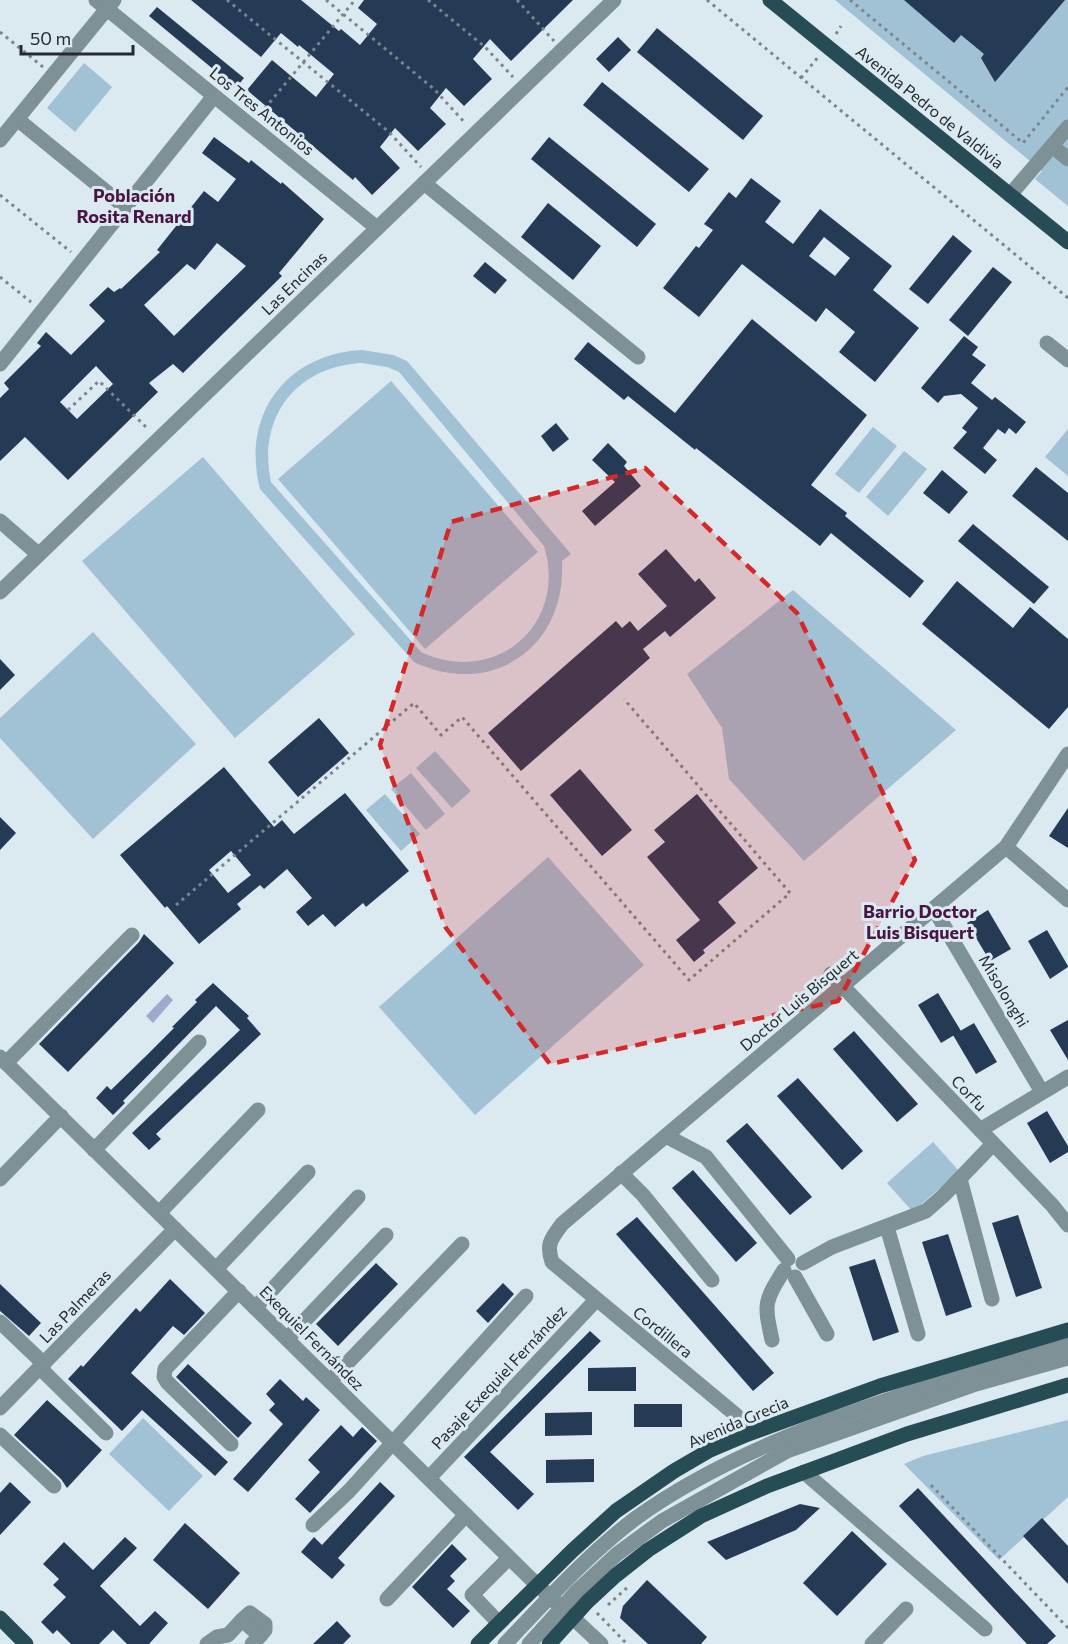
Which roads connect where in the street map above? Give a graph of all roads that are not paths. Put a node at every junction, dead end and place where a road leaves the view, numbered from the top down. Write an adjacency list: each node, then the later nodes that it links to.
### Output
1 (615, 0): 10 (street, Las Encinas)
2 (770, 0): 11 (main road, Avenida Pedro de Valdivia)
3 (106, 3): 4 (street, Los Tres Antonios); 5 (street)
4 (214, 96): 12 (street); 13 (street, Los Tres Antonios)
5 (17, 119): 7 (street); 12 (street)
6 (1068, 128): 8 (street)
7 (0, 140)
8 (1052, 146): 9 (street); 11 (street)
9 (1068, 159)
10 (424, 183): 13 (street, Las Encinas); 16 (street)
11 (1010, 195): 14 (main road, Avenida Pedro de Valdivia)
12 (125, 207): 18 (street)
13 (377, 228): 20 (street, Las Encinas)
14 (1068, 242)
15 (1047, 343): 17 (street)
16 (638, 357)
17 (1068, 360)
18 (0, 364)
19 (0, 521): 20 (street)
20 (38, 554): 21 (street, Las Encinas)
21 (0, 592)
22 (1068, 754): 23 (street, Doctor Luis Bisquert)
23 (1006, 847): 24 (street); 25 (street, Doctor Luis Bisquert)
24 (1068, 900)
25 (934, 909): 28 (street, Doctor Luis Bisquert); 32 (street, Misolonghi)
26 (132, 935): 30 (street)
27 (831, 974): 28 (street, Corfu)
28 (843, 987): 35 (street, Corfu); 36 (street, Doctor Luis Bisquert)
29 (199, 1042): 38 (street)
30 (3, 1060): 34 (street, Exequiel Fernández)
31 (1068, 1077): 32 (street)
32 (1042, 1092): 35 (street)
33 (258, 1110): 44 (street)
34 (61, 1116): 38 (street, Exequiel Fernández); 41 (street)
35 (980, 1130): 37 (street, Corfu)
36 (666, 1136): 40 (street, Doctor Luis Bisquert); 51 (street)
37 (993, 1144): 42 (street); 45 (street, Corfu)
38 (94, 1149): 44 (street, Exequiel Fernández)
39 (308, 1172): 52 (street)
40 (621, 1173): 50 (street, Doctor Luis Bisquert); 53 (street)
41 (0, 1179)
42 (960, 1179): 46 (street); 56 (street)
43 (358, 1197): 58 (street)
44 (159, 1213): 47 (street, Exequiel Fernández)
45 (1068, 1225)
46 (887, 1227): 51 (street); 62 (street)
47 (176, 1229): 52 (street, Exequiel Fernández); 67 (street, Las Palmeras)
48 (386, 1235): 63 (street)
49 (462, 1244): 68 (street)
50 (552, 1262): 57 (street, Cordillera)
51 (793, 1267): 61 (street); 64 (street)
52 (216, 1269): 54 (street, Exequiel Fernández)
53 (712, 1281)
54 (239, 1291): 58 (street, Exequiel Fernández); 75 (street)
55 (526, 1296): 74 (street, Pasaje Exequiel Fernández)
56 (992, 1299)
57 (596, 1300): 73 (street, Cordillera); 77 (street, Pasaje Exequiel Fernández)
58 (255, 1308): 63 (street, Exequiel Fernández)
59 (0, 1322): 67 (street)
60 (1068, 1330): 73 (main road, Avenida Grecia)
61 (827, 1334)
62 (918, 1334)
63 (287, 1339): 68 (street, Exequiel Fernández)
64 (772, 1340)
65 (1068, 1344): 84 (street)
66 (1068, 1358): 84 (street)
67 (42, 1366): 70 (street, Las Palmeras); 71 (street)
68 (330, 1382): 74 (street, Exequiel Fernández)
69 (1068, 1385): 76 (main road)
70 (0, 1408)
71 (106, 1433)
72 (0, 1435): 78 (street)
73 (743, 1436): 82 (main road, Avenida Grecia)
74 (392, 1442): 77 (street, Exequiel Fernández); 80 (street, Pasaje Exequiel Fernández)
75 (231, 1444)
76 (804, 1472): 84 (main road); 88 (street)
77 (429, 1479): 79 (street, Exequiel Fernández)
78 (54, 1486)
79 (466, 1515): 81 (street, Exequiel Fernández); 83 (street)
80 (313, 1525)
81 (509, 1558): 82 (street, Exequiel Fernández); 87 (street)
82 (538, 1586): 84 (street, Exequiel Fernández); 87 (main road, Avenida Grecia)
83 (387, 1599)
84 (562, 1607): 93 (street); 94 (street); 95 (main road); 96 (street, Exequiel Fernández)
85 (906, 1609): 97 (street)
86 (0, 1618): 90 (main road)
87 (499, 1623): 92 (main road, Avenida Grecia)
88 (986, 1629)
89 (256, 1640): 91 (street)
90 (26, 1644)
91 (207, 1644)
92 (478, 1644)
93 (505, 1644)
94 (529, 1644)
95 (549, 1644)
96 (601, 1644)
97 (872, 1644)

